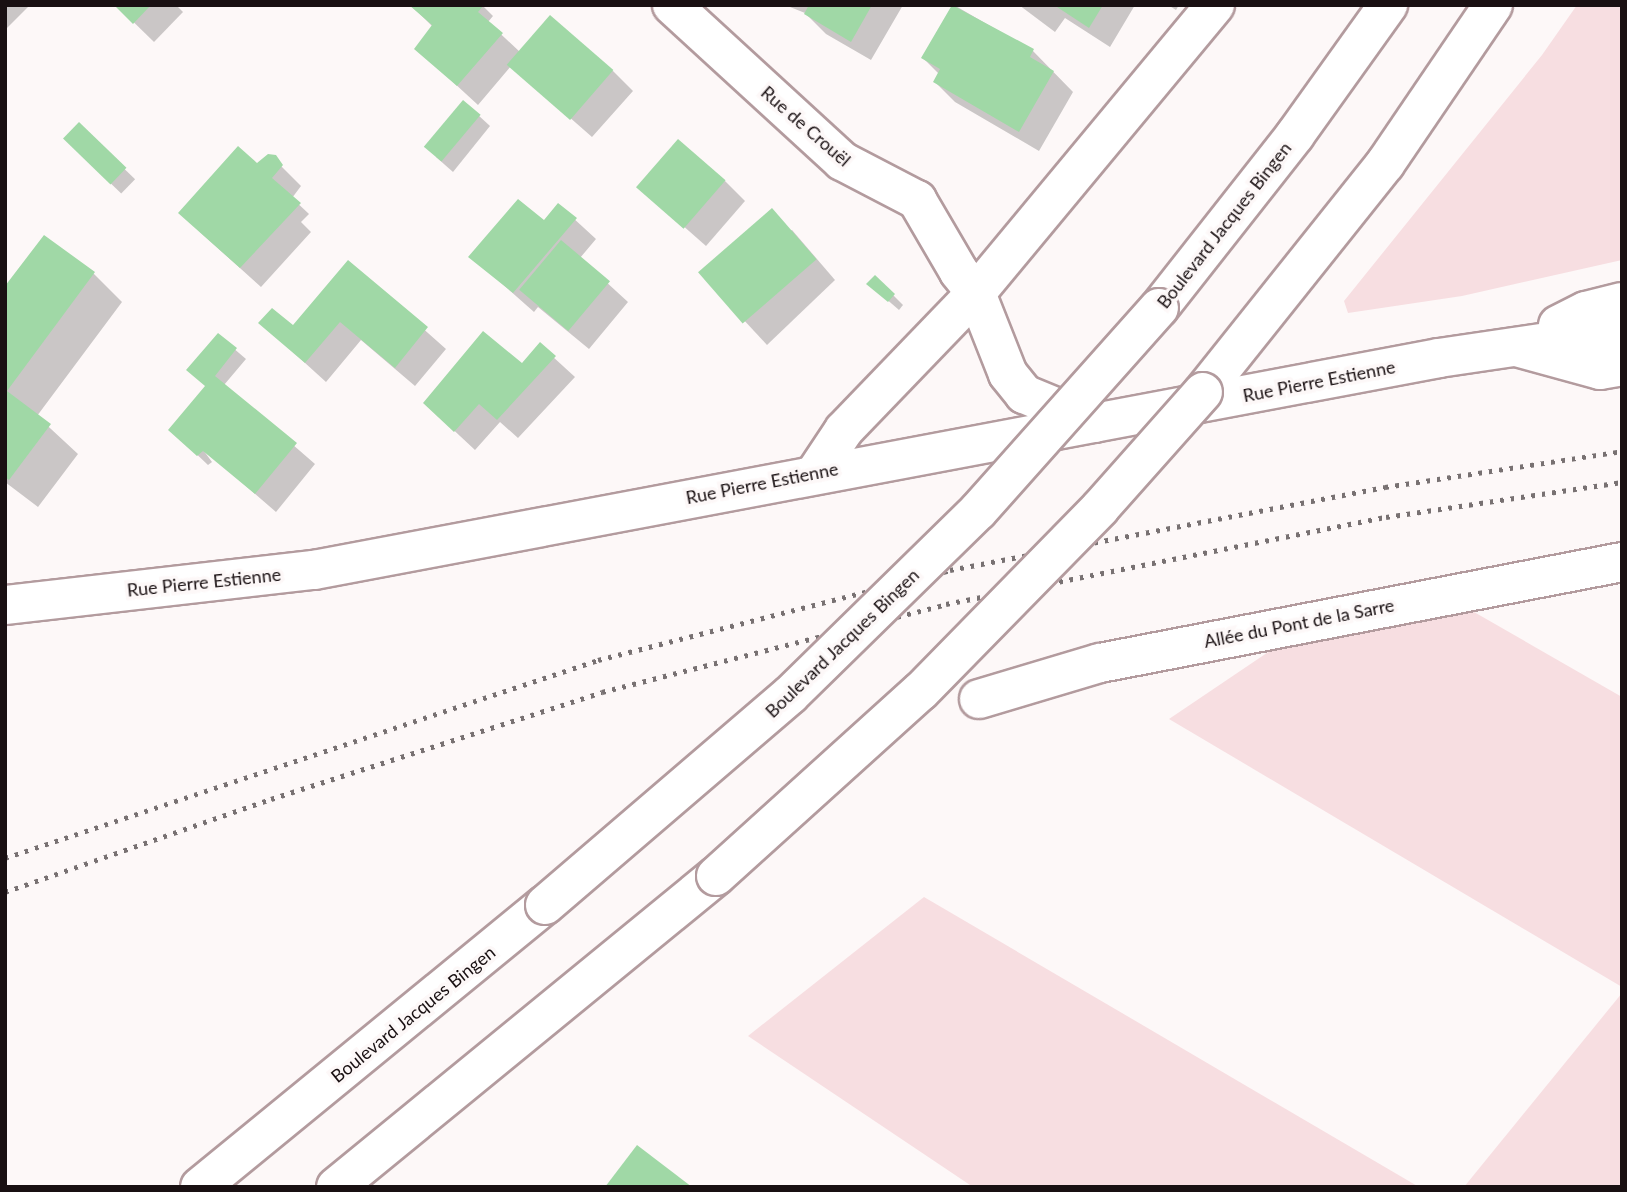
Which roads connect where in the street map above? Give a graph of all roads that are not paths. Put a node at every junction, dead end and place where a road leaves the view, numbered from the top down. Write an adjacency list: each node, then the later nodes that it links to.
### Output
1 (671, 5): 7 (main road, Rue de Crouël)
2 (1215, 5): 7 (main road)
3 (1388, 5): 17 (main road, Boulevard Jacques Bingen, bridge)
4 (1493, 5): 6 (main road)
5 (1520, 5): 6 (main road)
6 (1458, 61): 18 (main road, bridge)
7 (976, 293): 12 (main road, Rue de Crouël); 13 (main road)
8 (1622, 302): 10 (main road, Rue Pierre Estienne)
9 (1622, 331): 10 (main road, Rue Pierre Estienne)
10 (1516, 347): 11 (main road, Rue Pierre Estienne); 12 (main road, Rue Pierre Estienne)
11 (1622, 366)
12 (1094, 423): 13 (main road, Rue Pierre Estienne)
13 (816, 472): 15 (main road, Rue Pierre Estienne)
14 (1622, 562): 16 (main road, Allée du Pont de la Sarre)
15 (5, 605)
16 (979, 699)
17 (200, 1187)
18 (336, 1187)

